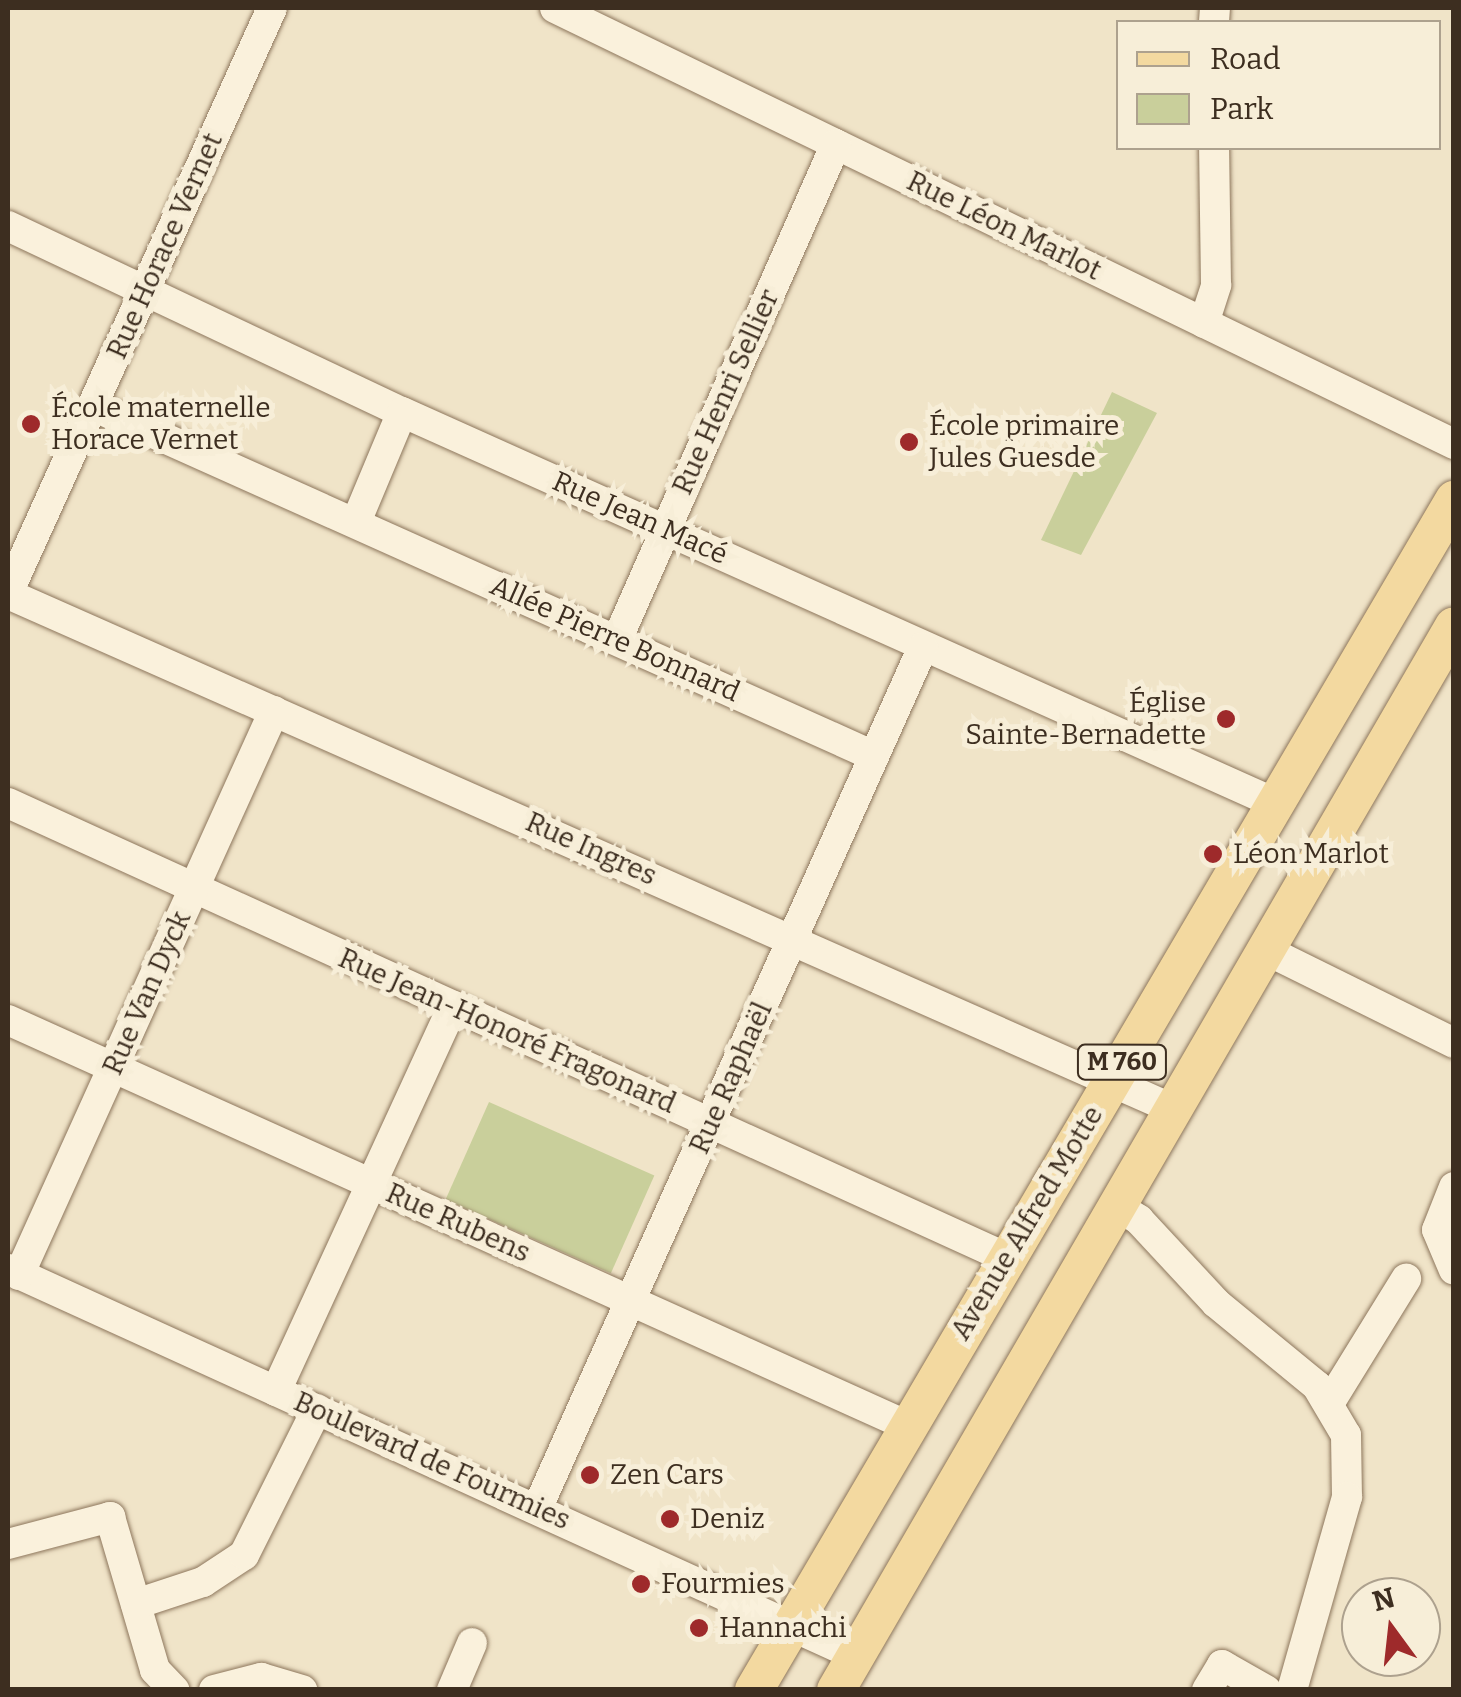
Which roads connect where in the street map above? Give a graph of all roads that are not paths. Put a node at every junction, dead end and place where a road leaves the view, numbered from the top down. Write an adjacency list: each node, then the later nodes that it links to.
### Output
1 (272, 8): 6 (street, Rue Horace Vernet)
2 (554, 8): 3 (street, Rue Léon Marlot)
3 (836, 144): 7 (street, Rue Léon Marlot); 13 (street, Rue Henri Sellier)
4 (1214, 150): 7 (street)
5 (8, 226): 6 (street, Rue Jean Macé)
6 (144, 291): 8 (street, Rue Horace Vernet); 9 (street, Rue Jean Macé)
7 (1204, 323): 10 (street, Rue Léon Marlot)
8 (92, 406): 12 (street, Allée Pierre Bonnard); 14 (street, Rue Horace Vernet)
9 (402, 412): 12 (street); 13 (street, Rue Jean Macé)
10 (1454, 444)
11 (1454, 500): 21 (main road, Avenue Alfred Motte / M 760)
12 (356, 522): 16 (street, Allée Pierre Bonnard)
13 (665, 528): 16 (street, Rue Henri Sellier); 17 (street, Rue Jean Macé)
14 (8, 594): 18 (street, Rue Ingres)
15 (1454, 626): 24 (main road, M 760)
16 (617, 640): 19 (street, Allée Pierre Bonnard)
17 (923, 647): 19 (street, Rue Raphaël); 21 (street, Rue Jean Macé)
18 (274, 711): 22 (street, Rue Van Dyck); 23 (street, Rue Ingres)
19 (874, 756): 23 (street, Rue Raphaël)
20 (8, 803): 22 (street, Rue Jean-Honoré Fragonard)
21 (1275, 803): 29 (main road, Avenue Alfred Motte / M 760)
22 (194, 888): 25 (street, Rue Jean-Honoré Fragonard); 28 (street, Rue Van Dyck)
23 (793, 938): 29 (street, Rue Ingres); 31 (street, Rue Raphaël)
24 (1266, 950): 27 (street); 30 (main road, M 760)
25 (453, 1006): 31 (street, Rue Jean-Honoré Fragonard); 32 (street)
26 (8, 1020): 28 (street, Rue Rubens)
27 (1454, 1043)
28 (113, 1068): 32 (street, Rue Rubens); 37 (street, Rue Van Dyck)
29 (1113, 1078): 30 (street, Rue Ingres); 35 (main road, Avenue Alfred Motte / M 760)
30 (1173, 1108): 34 (main road, M 760)
31 (710, 1123): 35 (street, Rue Jean-Honoré Fragonard); 39 (street, Rue Raphaël)
32 (372, 1184): 39 (street, Rue Rubens); 40 (street)
33 (1454, 1187): 36 (street)
34 (1116, 1206): 41 (street); 49 (main road, M 760)
35 (1006, 1258): 43 (main road, Avenue Alfred Motte / M 760)
36 (1454, 1270)
37 (14, 1272): 40 (street, Boulevard de Fourmies)
38 (1406, 1279): 41 (street)
39 (631, 1301): 43 (street, Rue Rubens); 44 (street, Rue Raphaël)
40 (276, 1391): 42 (street, Boulevard de Fourmies)
41 (1330, 1402): 58 (street)
42 (317, 1410): 44 (street, Boulevard de Fourmies); 46 (street)
43 (908, 1426): 47 (main road, Avenue Alfred Motte / M 760)
44 (537, 1509): 47 (street, Boulevard de Fourmies)
45 (8, 1544): 46 (street)
46 (136, 1604): 50 (street)
47 (791, 1624): 49 (street, Boulevard de Fourmies); 54 (main road, Avenue Alfred Motte / M 760)
48 (472, 1643): 53 (street)
49 (855, 1655): 55 (main road, M 760)
50 (174, 1690)
51 (214, 1690): 52 (street)
52 (302, 1690)
53 (452, 1690)
54 (754, 1690)
55 (836, 1690)
56 (1208, 1690): 57 (street)
57 (1266, 1690)
58 (1292, 1690)

